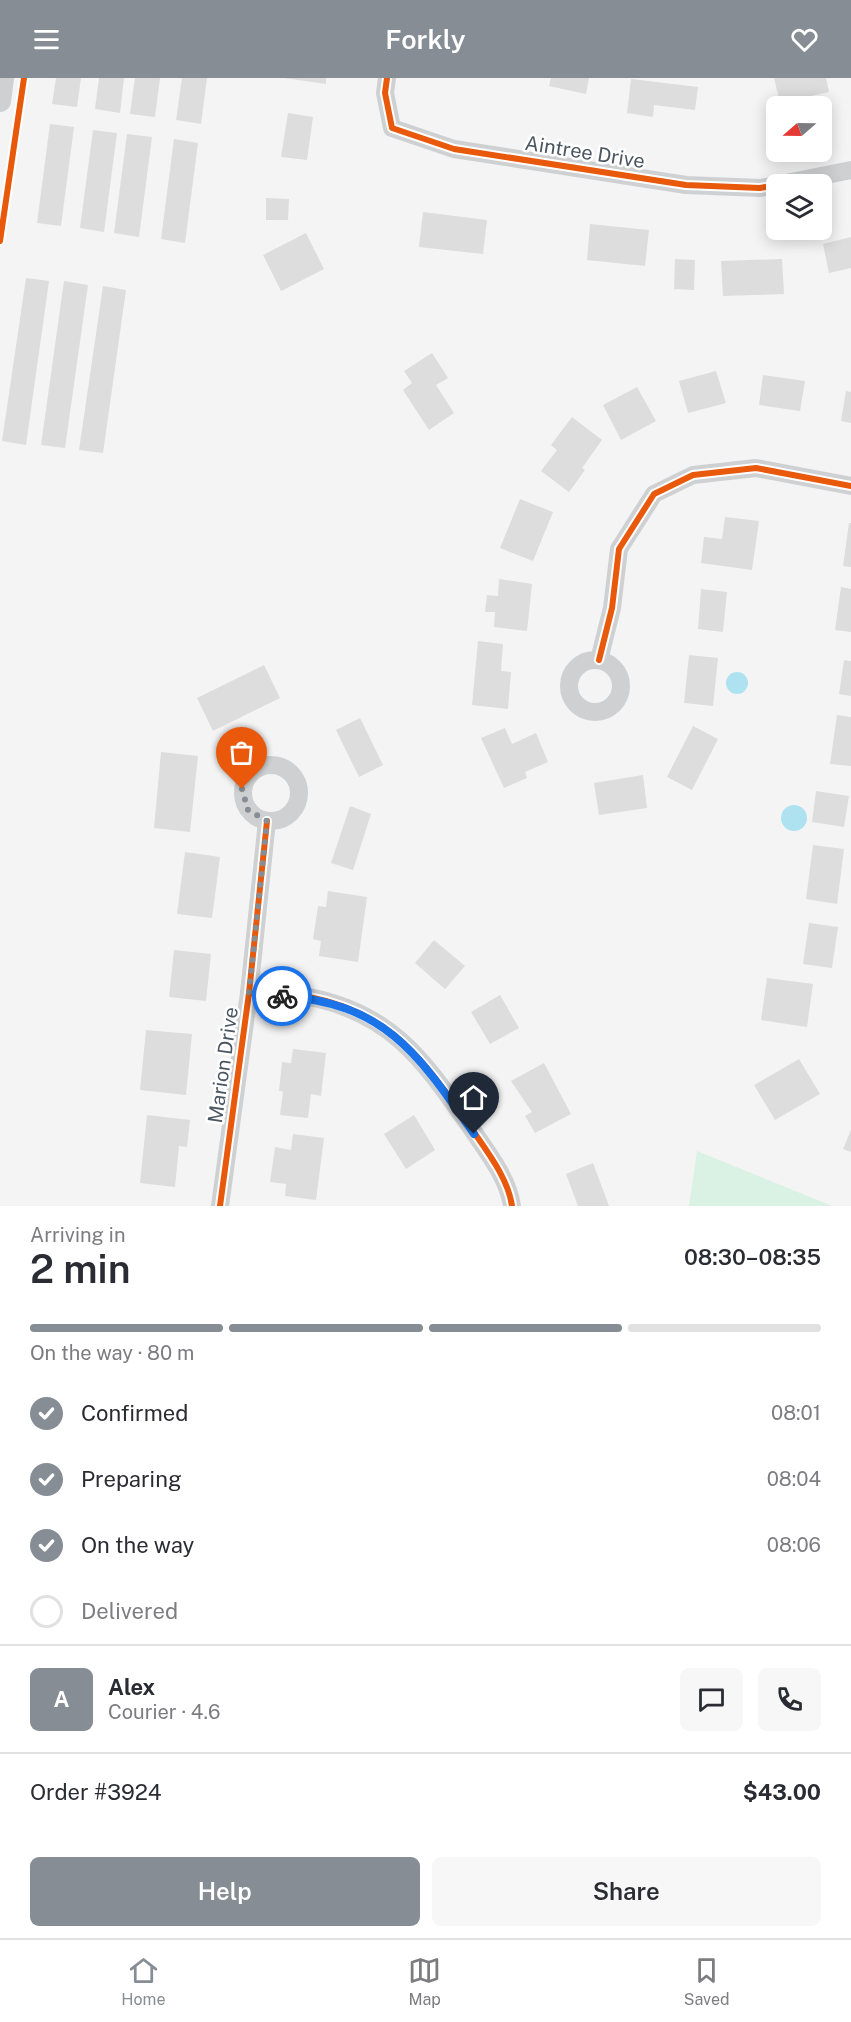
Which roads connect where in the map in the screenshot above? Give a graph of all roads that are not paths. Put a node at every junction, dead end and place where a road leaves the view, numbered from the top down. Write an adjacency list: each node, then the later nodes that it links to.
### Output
1 (3, 78): 3 (street)
2 (387, 78): 6 (street, Aintree Drive)
3 (0, 100)
4 (851, 170): 5 (street, Aintree Drive)
5 (832, 174)
6 (766, 187)
7 (851, 486): 8 (street)
8 (598, 660)
9 (267, 821): 10 (street, Marion Drive)
10 (249, 993): 11 (street, Marion Drive); 12 (street)
11 (220, 1206)
12 (512, 1206)

